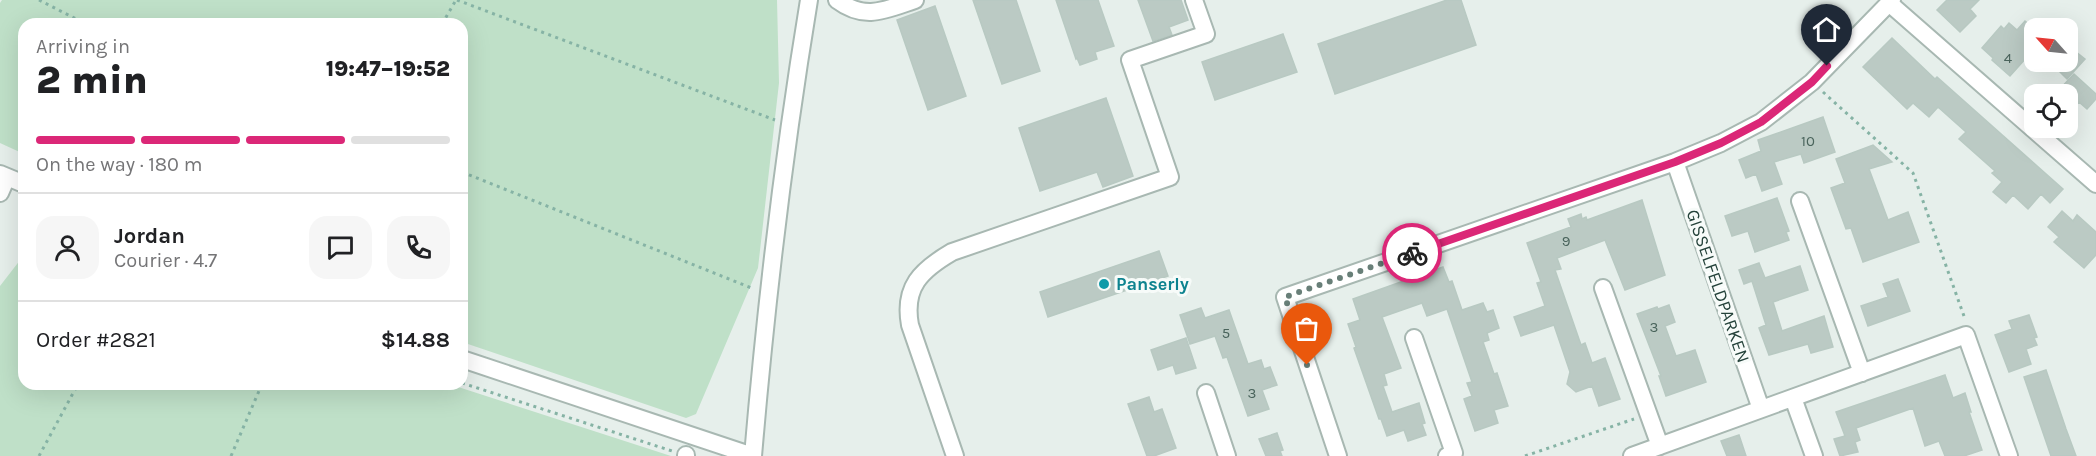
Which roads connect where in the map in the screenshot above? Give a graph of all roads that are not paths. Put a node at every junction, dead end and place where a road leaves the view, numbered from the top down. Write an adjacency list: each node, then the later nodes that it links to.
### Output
1 (809, 0): 20 (street)
2 (837, 0): 3 (street)
3 (915, 0)
4 (1194, 0): 21 (street)
5 (1891, 1): 6 (street); 9 (street)
6 (1675, 162): 18 (street, GISSELFELDPARKEN); 23 (street)
7 (4, 175): 8 (street); 10 (street)
8 (18, 181)
9 (2096, 184)
10 (0, 193)
11 (1800, 201): 15 (street)
12 (1603, 288): 19 (street)
13 (1414, 338): 24 (street)
14 (468, 361): 20 (street)
15 (1862, 373): 17 (street); 27 (street)
16 (1206, 393): 22 (street)
17 (1793, 398): 18 (street); 26 (street)
18 (1761, 410): 19 (street)
19 (1659, 446): 25 (street)
20 (753, 456)
21 (955, 456)
22 (1227, 456)
23 (1338, 456)
24 (1447, 456)
25 (1632, 456)
26 (1814, 456)
27 (2009, 456)

